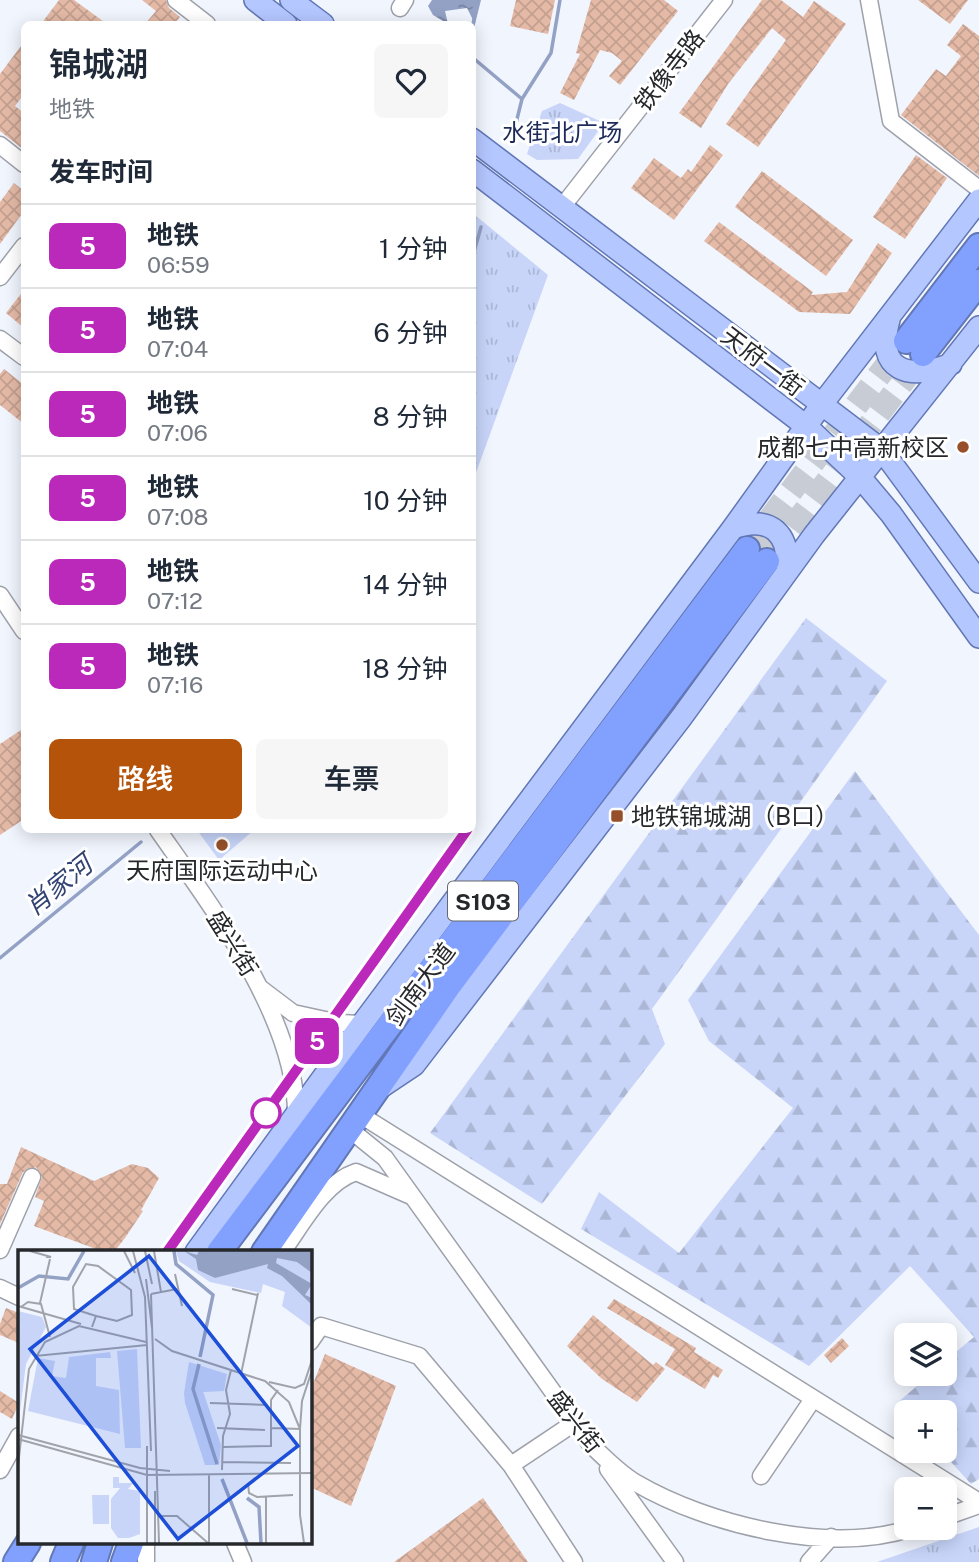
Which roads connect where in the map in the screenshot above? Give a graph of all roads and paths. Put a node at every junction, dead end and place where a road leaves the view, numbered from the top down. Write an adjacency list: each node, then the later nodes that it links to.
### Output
1 (176, 0): 6 (street)
2 (255, 0): 7 (main road)
3 (291, 0): 8 (main road)
4 (724, 0): 15 (street, 铁像寺路)
5 (869, 0): 13 (street)
6 (203, 21)
7 (282, 21)
8 (319, 21)
9 (476, 142): 15 (main road, 天府一街)
10 (0, 145): 11 (street)
11 (21, 162)
12 (476, 179): 26 (main road, 天府一街)
13 (979, 189)
14 (979, 200): 20 (main road)
15 (562, 207): 25 (main road, 天府一街)
16 (979, 246): 19 (highway)
17 (21, 250): 18 (street)
18 (0, 277)
19 (979, 282)
20 (891, 315): 24 (main road); 25 (main road)
21 (979, 327): 24 (main road)
22 (0, 339): 23 (street)
23 (21, 355)
24 (950, 364): 27 (main road)
25 (822, 404): 26 (main road); 27 (main road, 天府一街)
26 (806, 426): 28 (main road, 天府一街); 29 (main road)
27 (882, 450): 28 (main road); 30 (main road, 天府一街)
28 (860, 477): 29 (main road); 33 (main road, 天府一街)
29 (759, 552): 36 (main road); 38 (highway, 剑南大道 / S103); 43 (highway, 剑南大道 / S103)
30 (979, 582)
31 (0, 596): 32 (street)
32 (21, 628)
33 (979, 637)
34 (160, 833): 35 (street, 盛兴街)
35 (260, 988): 36 (street); 37 (street)
36 (362, 1024): 37 (main road)
37 (296, 1114): 42 (main road)
38 (354, 1121): 40 (street, 盛兴街); 44 (highway, 剑南大道 / S103); 49 (street)
39 (32, 1177): 41 (street)
40 (411, 1196): 45 (street); 50 (street, 盛兴街)
41 (0, 1250)
42 (197, 1250)
43 (221, 1250)
44 (265, 1250)
45 (283, 1250)
46 (0, 1288): 47 (street)
47 (18, 1297)
48 (312, 1339): 53 (street)
49 (813, 1399): 55 (street); 56 (street)
50 (574, 1423): 52 (street, 盛兴街); 53 (street)
51 (18, 1438): 54 (street)
52 (591, 1445): 59 (street, 盛兴街); 73 (street)
53 (512, 1465): 72 (street)
54 (0, 1471)
55 (761, 1476)
56 (979, 1504): 57 (street)
57 (957, 1512)
58 (894, 1532): 59 (street, 盛兴街)
59 (831, 1537): 74 (street)
60 (27, 1544): 66 (highway)
61 (71, 1544): 67 (highway)
62 (100, 1544): 68 (highway)
63 (131, 1544): 69 (highway)
64 (146, 1544): 70 (street)
65 (235, 1544): 71 (street)
66 (16, 1562)
67 (63, 1562)
68 (94, 1562)
69 (124, 1562)
70 (146, 1562)
71 (243, 1562)
72 (574, 1562)
73 (675, 1562)
74 (809, 1562)

